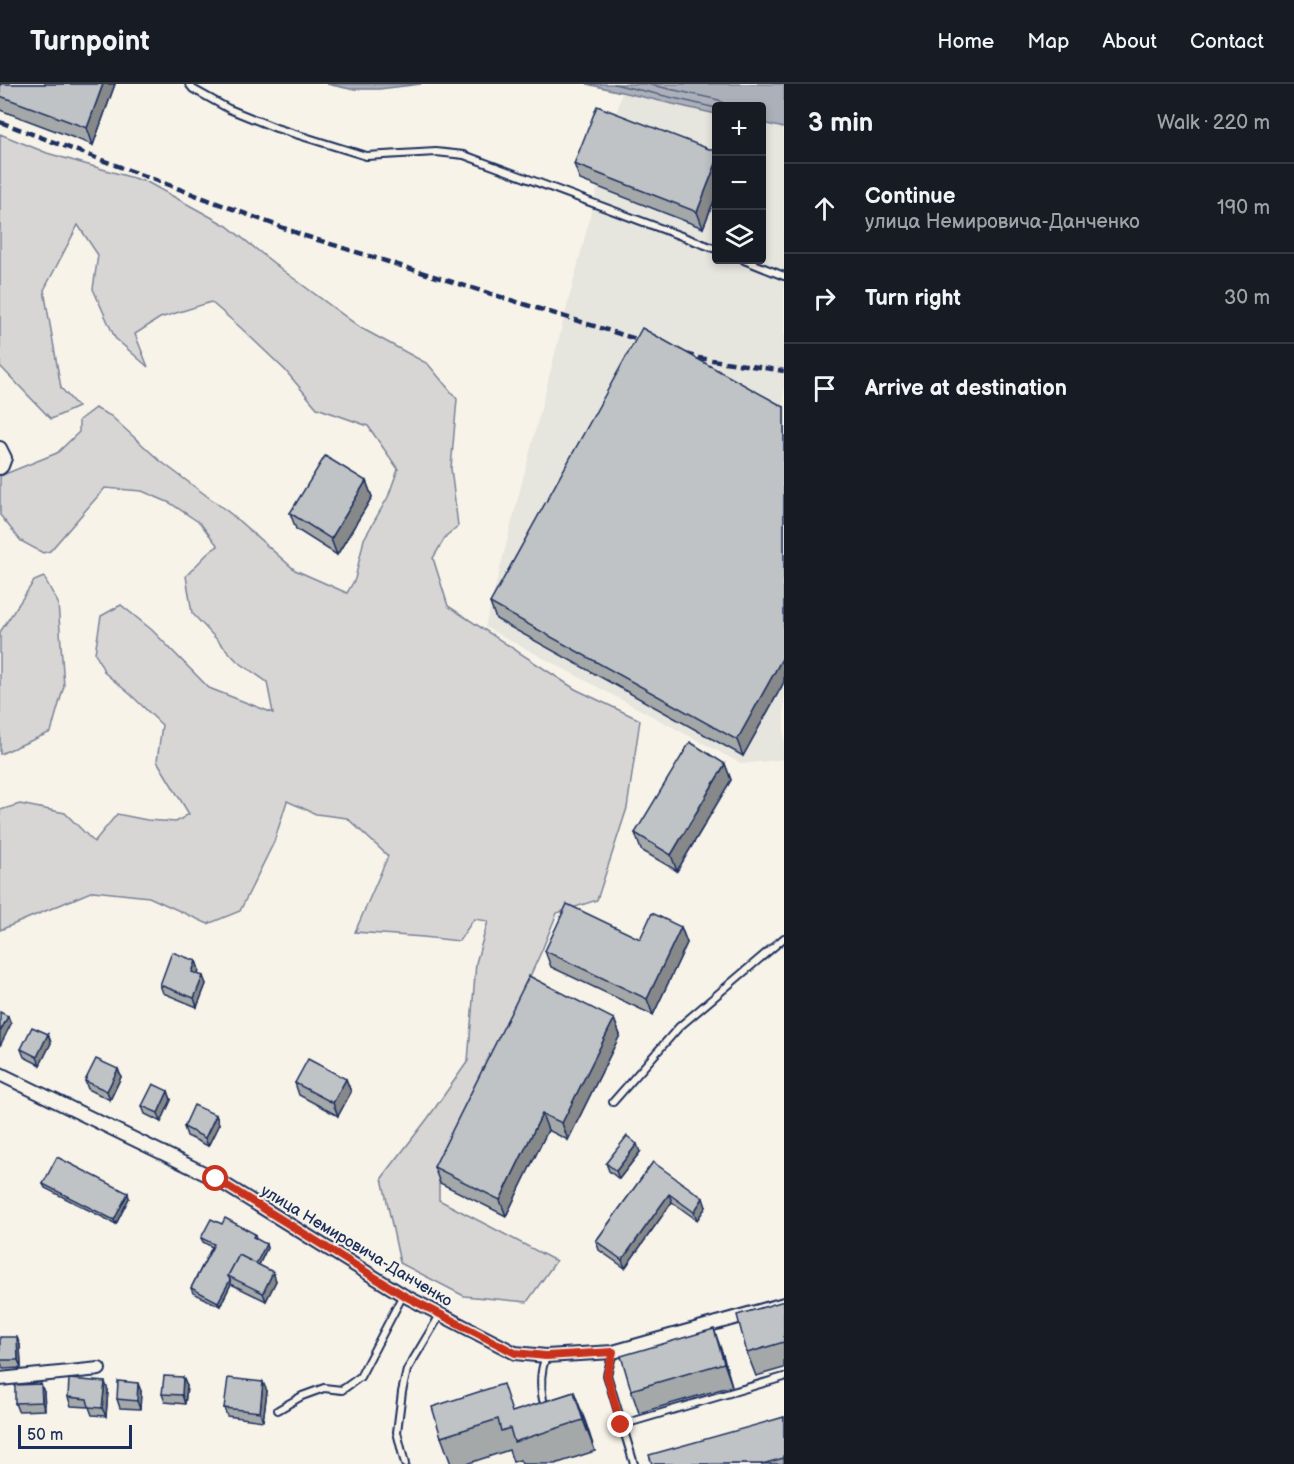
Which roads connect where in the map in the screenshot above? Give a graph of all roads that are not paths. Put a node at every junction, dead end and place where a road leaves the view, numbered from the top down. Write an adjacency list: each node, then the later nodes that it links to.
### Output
1 (189, 84): 2 (lane)
2 (712, 247)
3 (754, 264): 4 (lane)
4 (784, 276)
5 (0, 448): 6 (street)
6 (0, 468)
7 (784, 938): 9 (lane)
8 (0, 1074): 10 (street, улица Немировича-Данченко)
9 (613, 1102)
10 (403, 1295): 12 (street, улица Немировича-Данченко); 19 (lane)
11 (784, 1304): 13 (street, улица Немировича-Данченко)
12 (440, 1314): 14 (street, улица Немировича-Данченко); 21 (lane)
13 (613, 1352): 14 (street, улица Немировича-Данченко); 20 (lane)
14 (546, 1356): 18 (lane)
15 (99, 1369): 17 (street)
16 (784, 1377): 20 (lane)
17 (0, 1379)
18 (543, 1400)
19 (278, 1410)
20 (621, 1425): 22 (lane)
21 (405, 1464)
22 (634, 1464)

